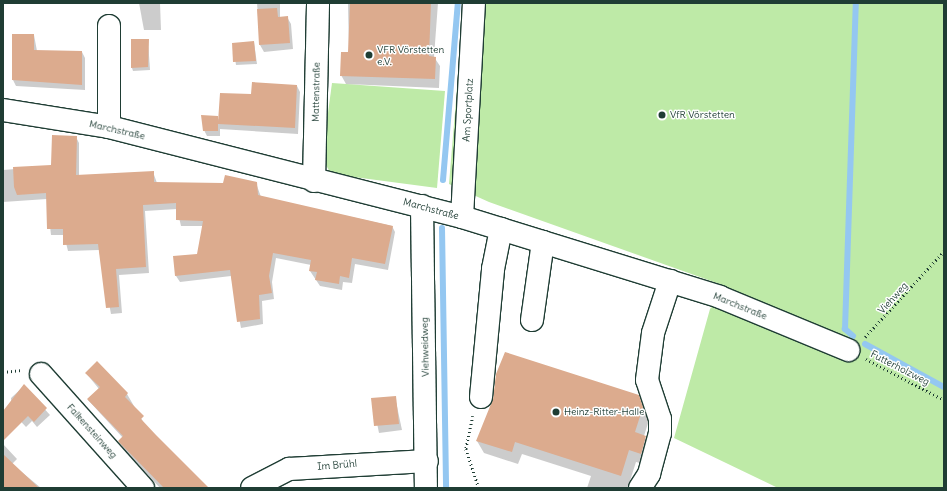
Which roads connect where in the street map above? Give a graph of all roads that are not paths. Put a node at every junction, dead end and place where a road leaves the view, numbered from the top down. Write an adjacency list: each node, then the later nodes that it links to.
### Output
1 (318, 3): 6 (street, Mattenstraße)
2 (474, 3): 8 (street, Am Sportplatz)
3 (110, 26): 5 (street)
4 (3, 110): 5 (street, Marchstraße)
5 (109, 127): 6 (street, Marchstraße)
6 (314, 181): 7 (street, Marchstraße)
7 (422, 206): 8 (street, Marchstraße); 16 (street, Viehweidweg)
8 (462, 217): 9 (street, Marchstraße)
9 (501, 230): 10 (street, Marchstraße); 15 (street)
10 (544, 242): 11 (street, Marchstraße); 12 (street)
11 (670, 281): 13 (street, Marchstraße); 20 (street)
12 (532, 320)
13 (848, 350)
14 (41, 374): 17 (street, Falkensteinweg)
15 (481, 397)
16 (427, 461): 18 (street, Im Brühl); 19 (street, Viehweidweg)
17 (143, 488)
18 (252, 488)
19 (426, 488)
20 (640, 488)

